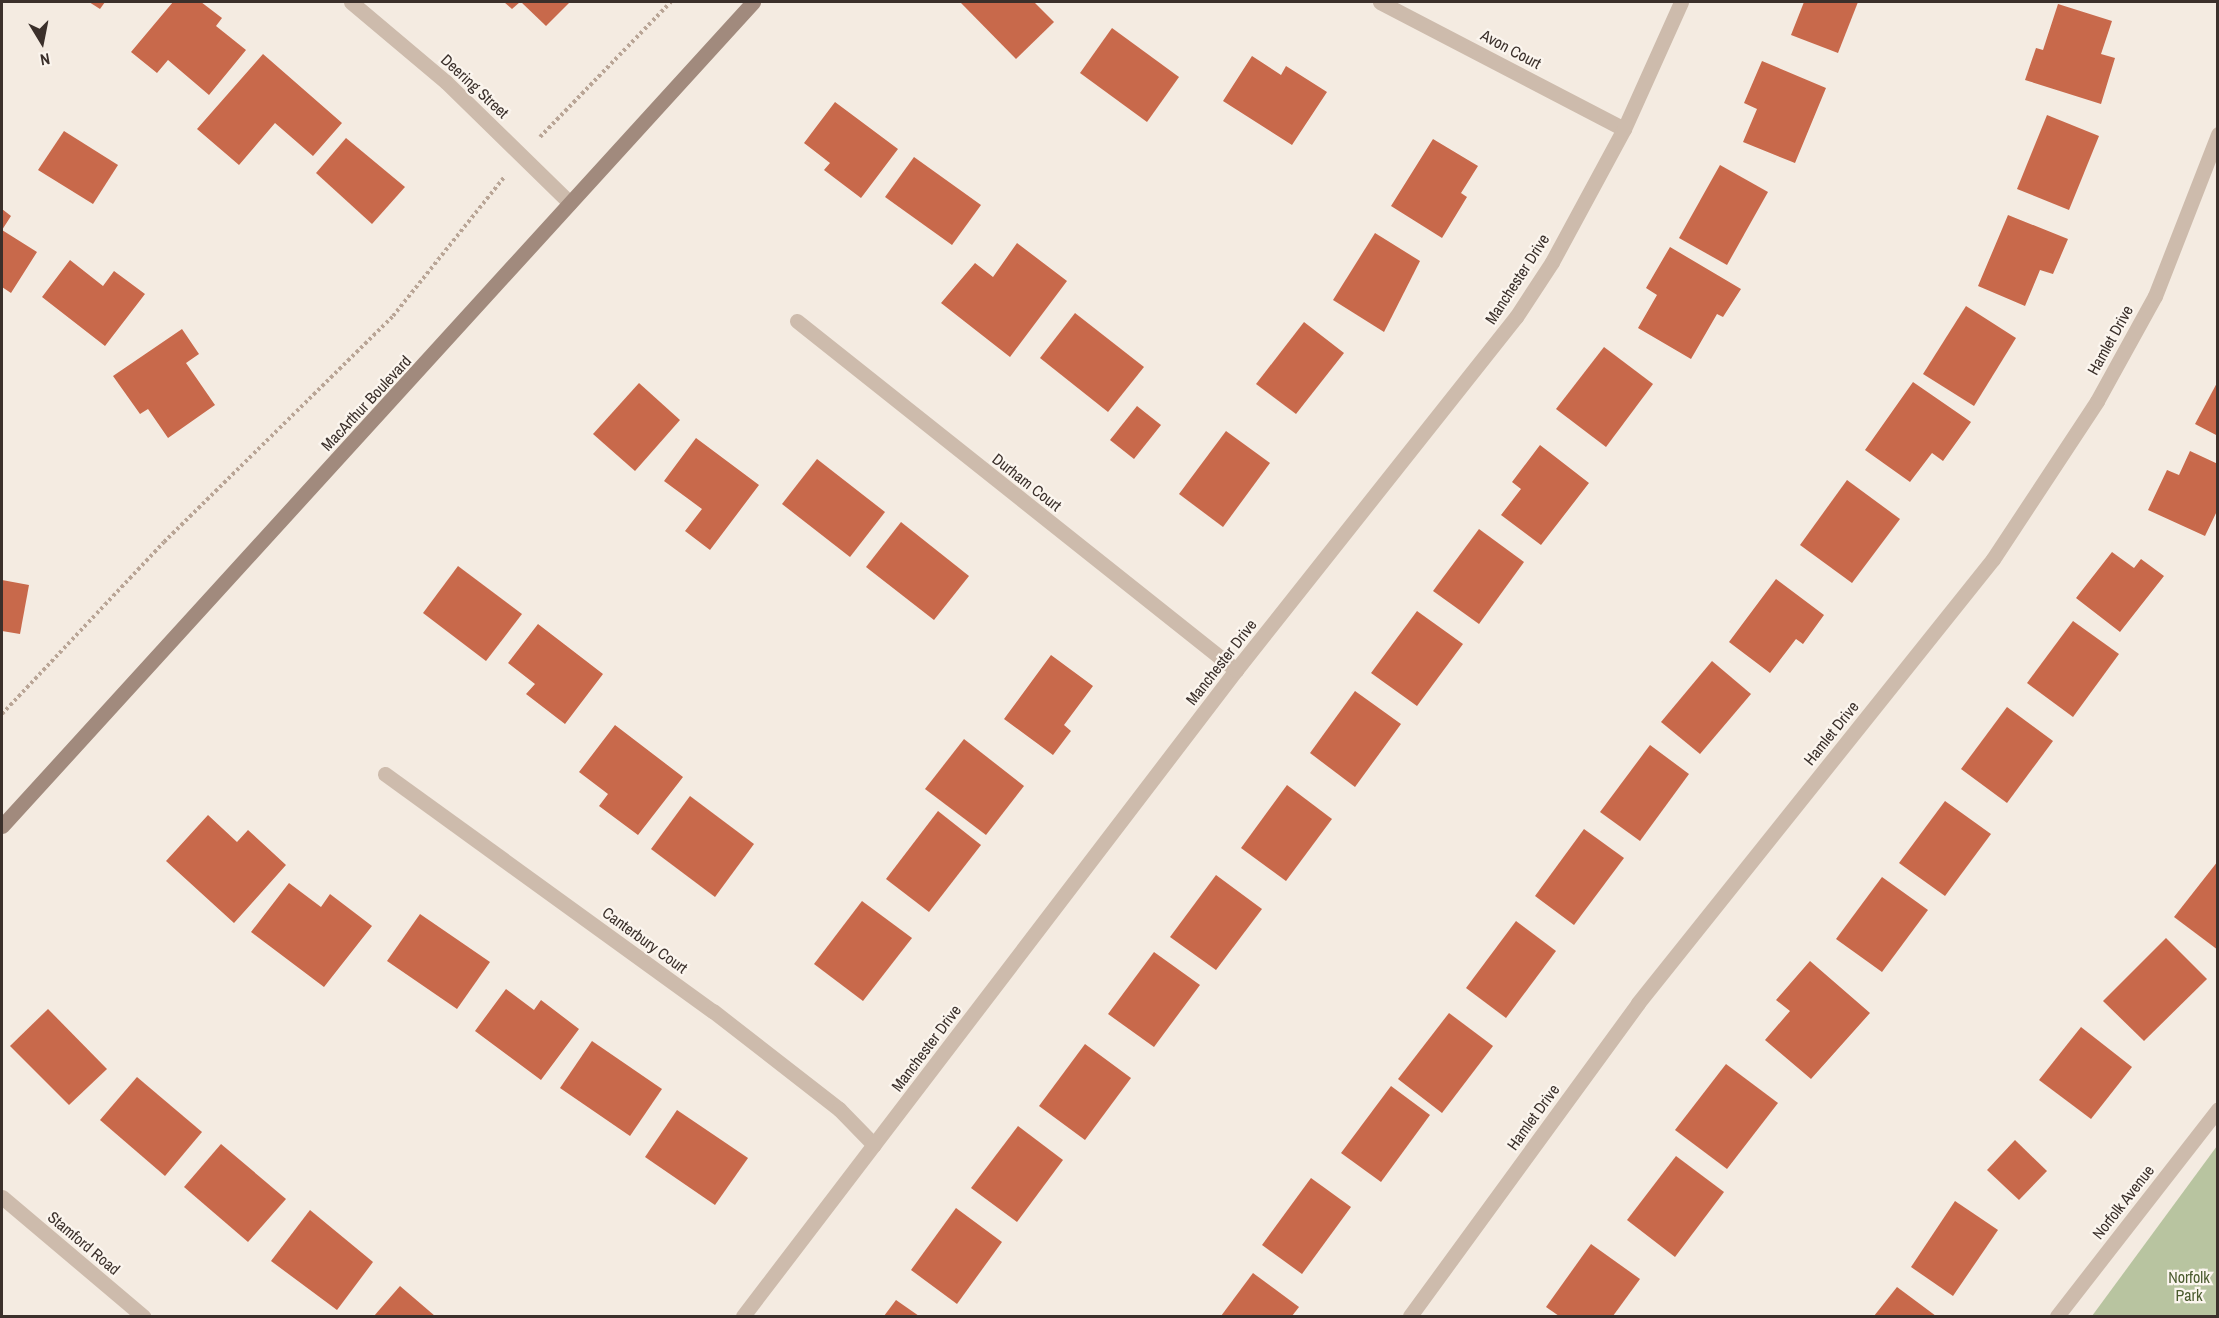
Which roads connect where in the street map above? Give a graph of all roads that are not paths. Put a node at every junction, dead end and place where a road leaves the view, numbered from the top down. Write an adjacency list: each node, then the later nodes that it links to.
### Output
1 (351, 2): 7 (street, Deering Street)
2 (753, 2): 7 (street, MacArthur Boulevard)
3 (1380, 2): 5 (street, Avon Court)
4 (1681, 2): 5 (street, Manchester Drive)
5 (1624, 129): 9 (street, Manchester Drive)
6 (2217, 134): 17 (street, Hamlet Drive)
7 (570, 203): 11 (street, MacArthur Boulevard)
8 (796, 321): 9 (street, Durham Court)
9 (1236, 670): 13 (street, Manchester Drive)
10 (385, 774): 13 (street, Canterbury Court)
11 (2, 826)
12 (2217, 1109): 18 (street, Norfolk Avenue)
13 (874, 1145): 16 (street, Manchester Drive)
14 (2, 1197): 15 (street, Stamford Road)
15 (143, 1317)
16 (743, 1317)
17 (1410, 1317)
18 (2058, 1317)

